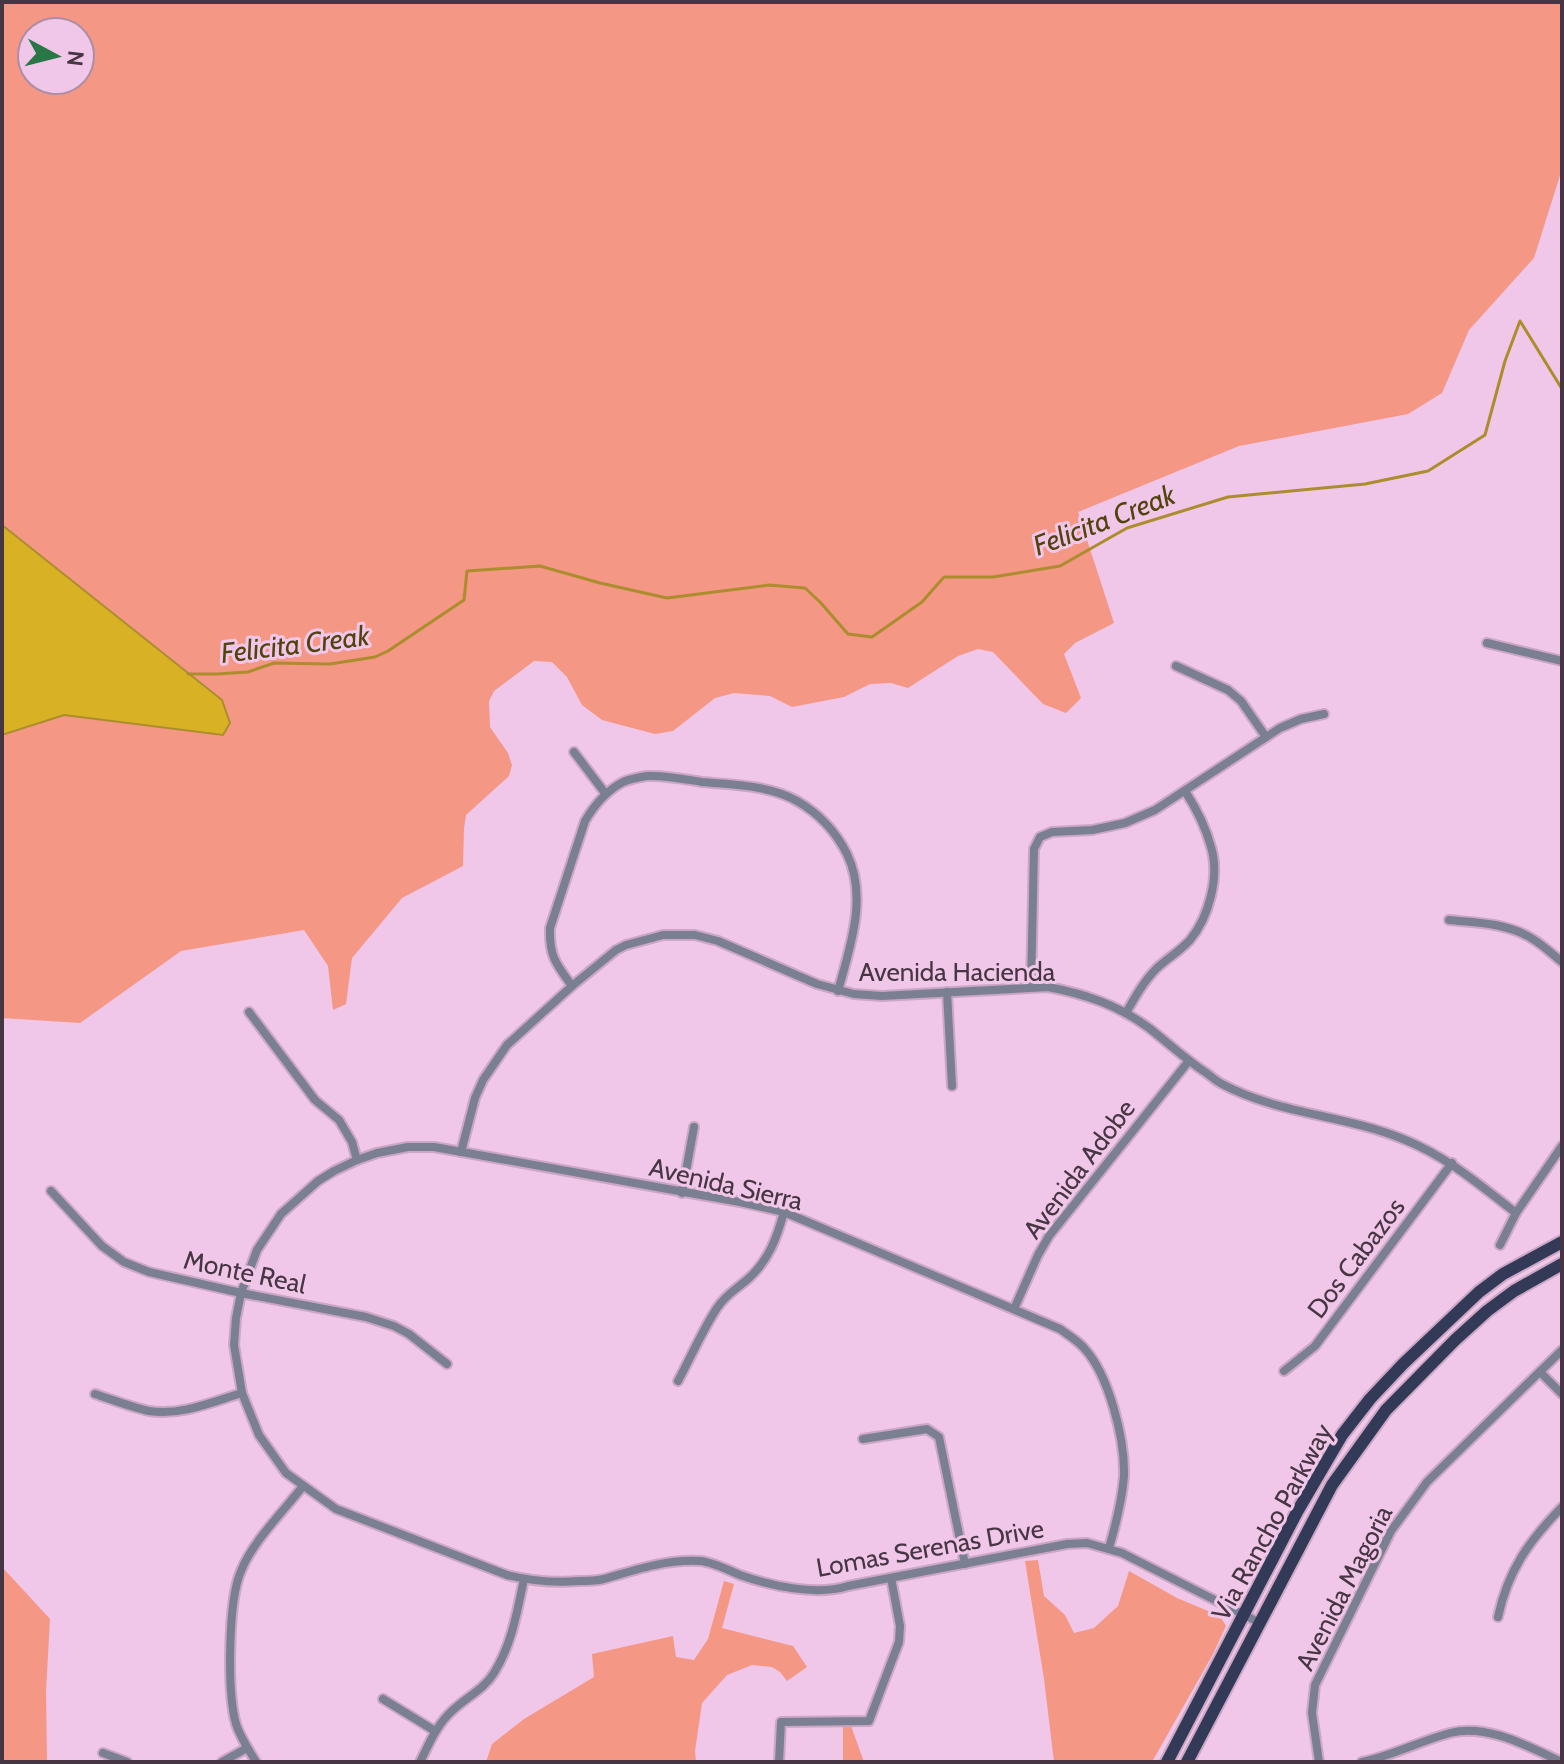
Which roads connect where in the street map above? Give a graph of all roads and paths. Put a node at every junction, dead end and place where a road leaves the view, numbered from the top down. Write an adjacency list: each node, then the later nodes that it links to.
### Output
1 (1487, 643): 2 (street)
2 (1562, 661)
3 (1176, 666): 5 (street)
4 (1324, 714): 5 (street)
5 (1266, 737): 7 (street)
6 (574, 752): 8 (street)
7 (1185, 791): 12 (street); 16 (street)
8 (605, 793): 11 (street); 13 (street)
9 (1449, 920): 10 (street)
10 (1562, 962)
11 (572, 986): 13 (street, Avenida Hacienda); 21 (street, Avenida Hacienda)
12 (1031, 987): 14 (street, Avenida Hacienda); 16 (street, Avenida Hacienda)
13 (838, 991): 14 (street, Avenida Hacienda)
14 (947, 992): 18 (street)
15 (249, 1012): 22 (street)
16 (1126, 1013): 17 (street, Avenida Hacienda)
17 (1188, 1062): 23 (street, Avenida Hacienda); 32 (street, Avenida Adobe)
18 (952, 1086)
19 (694, 1127): 25 (street)
20 (1562, 1146): 27 (street)
21 (461, 1152): 22 (street, Avenida Sierra); 25 (street, Avenida Sierra)
22 (357, 1160): 31 (street, Avenida Sierra)
23 (1452, 1163): 27 (street, Avenida Hacienda); 35 (street, Dos Cabazos)
24 (51, 1191): 31 (street, Monte Real)
25 (682, 1193): 26 (street, Avenida Sierra)
26 (784, 1212): 32 (street, Avenida Sierra); 37 (street)
27 (1516, 1213): 29 (street)
28 (1562, 1242): 48 (main road, Via Rancho Parkway)
29 (1500, 1245)
30 (1562, 1264): 50 (main road, Via Rancho Parkway)
31 (241, 1293): 34 (street, Monte Real); 38 (street, Lomas Serenas Drive)
32 (1014, 1309): 44 (street, Avenida Sierra)
33 (1562, 1350): 36 (street, Avenida Magoria)
34 (447, 1364)
35 (1284, 1371)
36 (1540, 1372): 40 (street); 62 (street, Avenida Magoria)
37 (678, 1381)
38 (242, 1393): 39 (street); 42 (street, Lomas Serenas Drive)
39 (95, 1394)
40 (1562, 1394)
41 (863, 1439): 45 (street)
42 (303, 1486): 47 (street, Lomas Serenas Drive); 53 (street)
43 (1562, 1507): 49 (street)
44 (1109, 1548): 45 (street, Lomas Serenas Drive); 48 (street, Lomas Serenas Drive)
45 (965, 1564): 46 (street, Lomas Serenas Drive)
46 (891, 1578): 47 (street, Lomas Serenas Drive); 59 (street)
47 (524, 1579): 52 (street)
48 (1244, 1615): 50 (street, Lomas Serenas Drive); 60 (main road, Via Rancho Parkway)
49 (1498, 1617)
50 (1260, 1623): 61 (main road, Via Rancho Parkway)
51 (383, 1699): 52 (street)
52 (435, 1731): 58 (street)
53 (247, 1748): 56 (street); 57 (street)
54 (103, 1753): 55 (street)
55 (127, 1762)
56 (222, 1762)
57 (256, 1762)
58 (420, 1762)
59 (779, 1762)
60 (1167, 1762)
61 (1187, 1762)
62 (1319, 1762)
63 (1362, 1762): 64 (street)
64 (1562, 1762)

